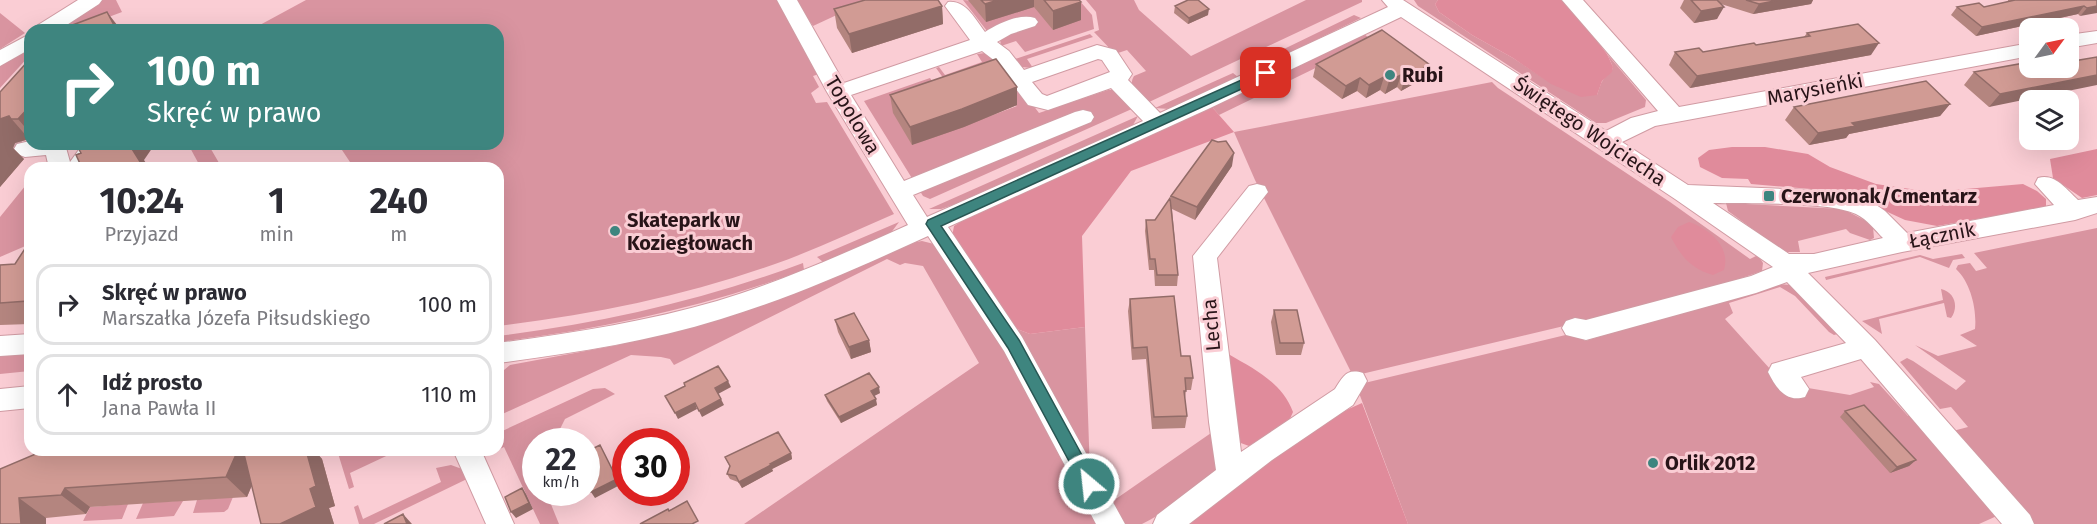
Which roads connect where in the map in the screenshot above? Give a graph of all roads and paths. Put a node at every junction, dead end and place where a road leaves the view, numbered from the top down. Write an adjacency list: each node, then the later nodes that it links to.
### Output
1 (92, 0): 7 (street)
2 (787, 0): 17 (street, Topolowa)
3 (1572, 0): 18 (street)
4 (1396, 5): 20 (street); 21 (street, Świętego Wojciecha)
5 (955, 6): 10 (street)
6 (1028, 22): 10 (street)
7 (54, 24)
8 (2097, 37): 9 (street)
9 (2079, 40)
10 (983, 43): 15 (street); 17 (street)
11 (24, 44): 13 (street)
12 (2019, 51): 18 (street, Marysieńki)
13 (0, 59)
14 (931, 72): 17 (street)
15 (1019, 79): 16 (street); 16 (street)
16 (1115, 79): 20 (street)
17 (841, 97): 25 (street, Topolowa)
18 (1674, 115): 21 (street, Marysieńki)
19 (1083, 117): 25 (street)
20 (1157, 123): 29 (street)
21 (1605, 141): 27 (street, Świętego Wojciecha)
22 (90, 150): 23 (street)
23 (81, 162)
24 (2046, 183): 28 (street)
25 (898, 192): 29 (street, Topolowa)
26 (1257, 192): 42 (street, Lecha)
27 (1683, 194): 30 (street); 31 (street, Świętego Wojciecha)
28 (2086, 208): 30 (street, Łącznik)
29 (927, 226): 36 (street); 44 (street, Topolowa)
30 (1902, 243): 31 (street, Łącznik)
31 (1787, 264): 32 (street); 35 (street)
32 (1575, 328)
33 (24, 344): 34 (street)
34 (0, 346)
35 (1866, 347): 38 (street); 46 (street)
36 (504, 352)
37 (1354, 381): 42 (street)
38 (1796, 389)
39 (24, 398): 40 (street)
40 (0, 400)
41 (470, 456): 43 (street)
42 (1231, 475): 45 (street)
43 (500, 524)
44 (1111, 524)
45 (1167, 524)
46 (2020, 524)

